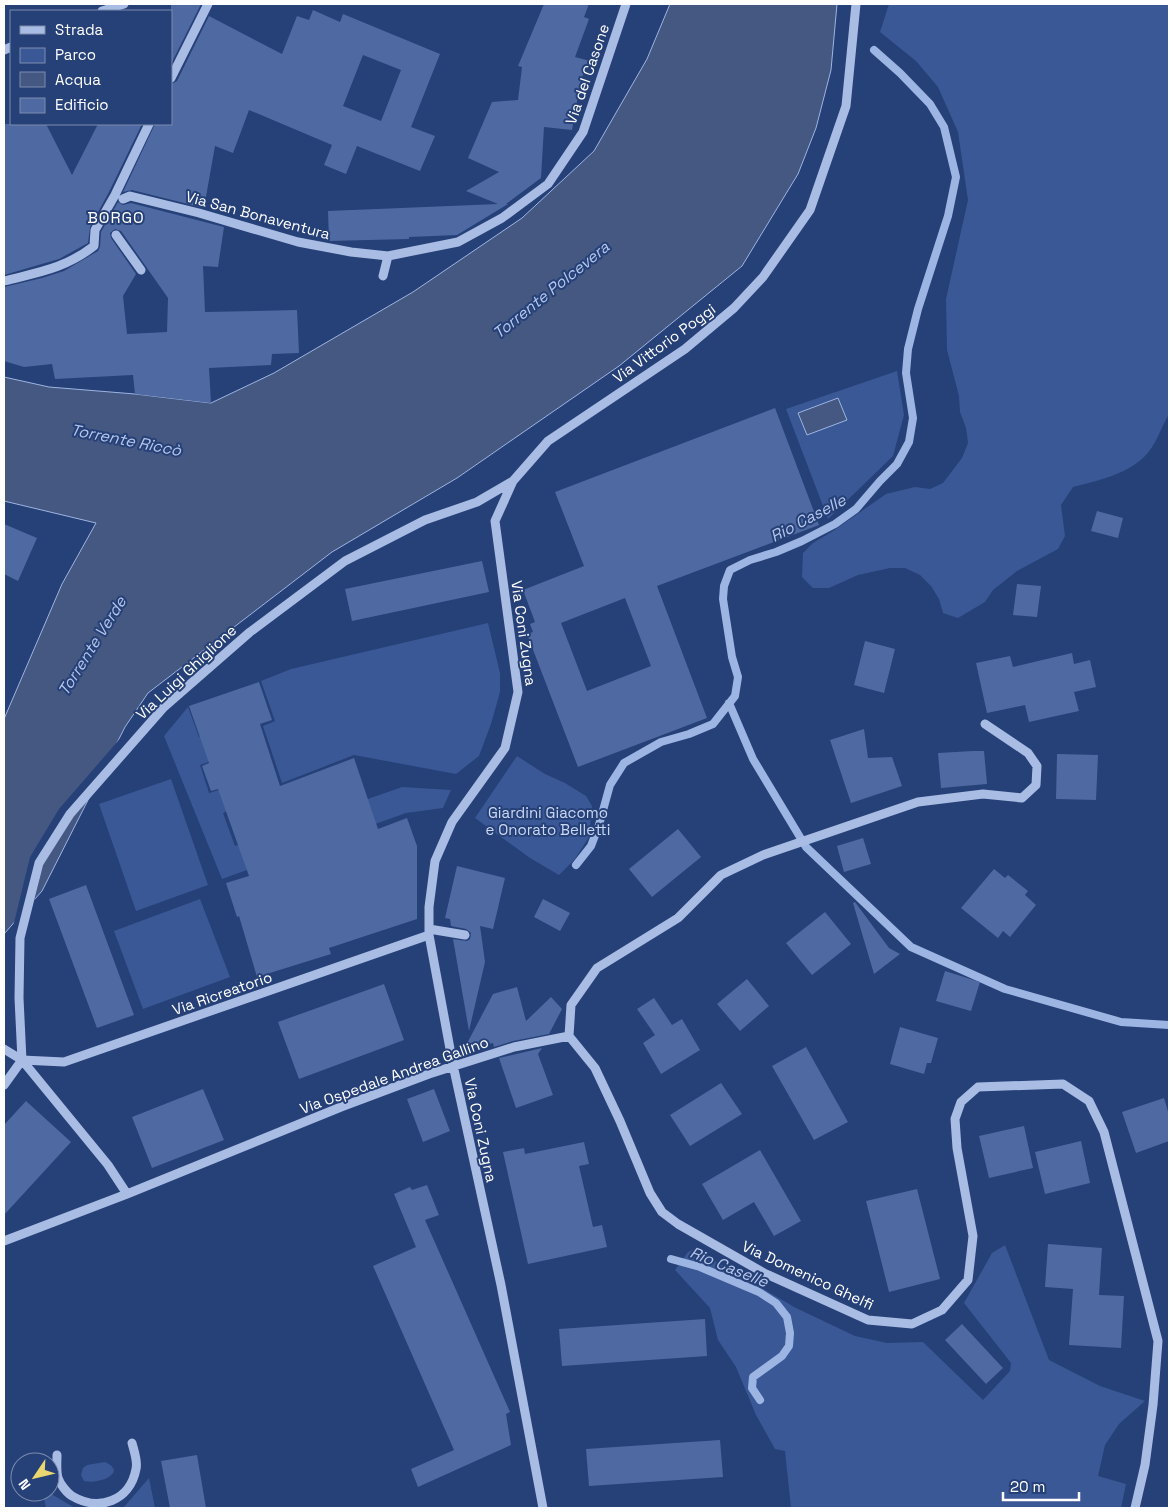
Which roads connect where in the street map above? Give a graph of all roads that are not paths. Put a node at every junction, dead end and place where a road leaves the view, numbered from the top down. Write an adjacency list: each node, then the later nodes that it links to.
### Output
1 (124, 4): 5 (street)
2 (208, 4): 6 (street)
3 (626, 4): 10 (street, Via del Casone)
4 (856, 4): 14 (street, Via Vittorio Poggi)
5 (105, 10)
6 (172, 76)
7 (149, 125): 13 (street)
8 (124, 199): 10 (street, Via San Bonaventura)
9 (116, 235): 11 (street)
10 (388, 256): 12 (street)
11 (141, 270)
12 (383, 276)
13 (4, 281)
14 (512, 481): 16 (street, Via Coni Zugna); 20 (street, Via Luigi Ghiglione)
15 (985, 724): 18 (street)
16 (429, 932): 17 (street); 20 (street, Via Ricreatorio); 21 (street, Via Coni Zugna)
17 (465, 934)
18 (569, 1036): 21 (street, Via Ospedale Andrea Gallino); 28 (street, Via Domenico Ghelfi)
19 (4, 1049): 20 (street)
20 (22, 1060): 22 (street); 23 (street)
21 (453, 1065): 23 (street, Via Ospedale Andrea Gallino); 27 (street, Via Coni Zugna)
22 (4, 1085)
23 (127, 1194): 24 (street, Via Ospedale Andrea Gallino)
24 (4, 1241)
25 (132, 1443): 26 (street)
26 (60, 1482)
27 (543, 1508)
28 (1135, 1508)

